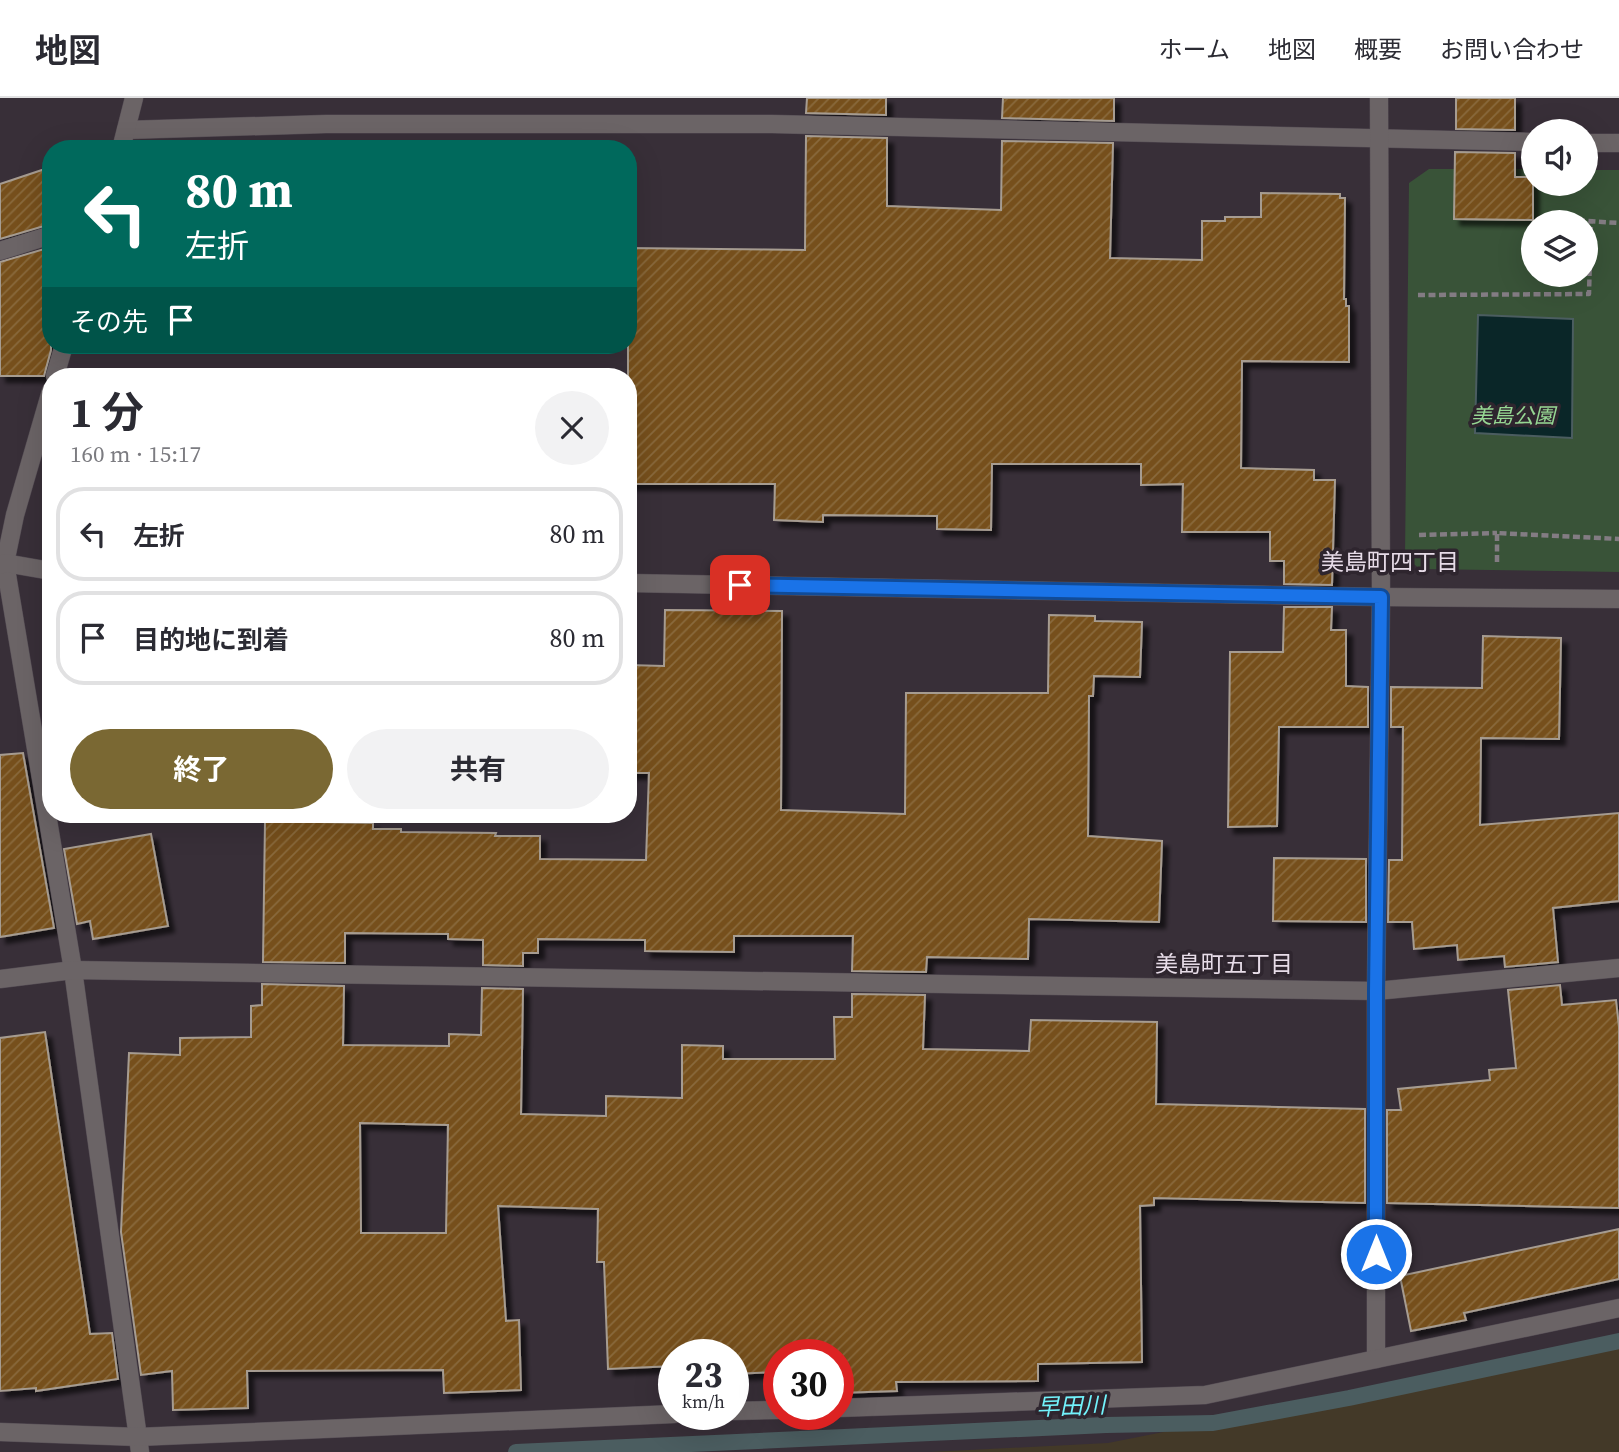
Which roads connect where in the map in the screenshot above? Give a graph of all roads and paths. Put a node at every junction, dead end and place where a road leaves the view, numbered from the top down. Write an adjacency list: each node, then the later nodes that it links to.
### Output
1 (134, 98): 3 (street)
2 (1379, 98): 5 (street)
3 (126, 130): 4 (street); 5 (street)
4 (123, 140)
5 (1378, 140): 6 (street); 22 (street)
6 (1521, 142)
7 (1598, 143): 8 (street)
8 (1619, 143)
9 (1598, 222): 10 (path)
10 (1619, 223)
11 (42, 238): 12 (street)
12 (0, 251)
13 (1589, 287): 14 (path)
14 (1416, 308)
15 (42, 422): 19 (street)
16 (1497, 533): 17 (path); 18 (path); 23 (path)
17 (1417, 535)
18 (1619, 539)
19 (2, 564): 20 (street); 25 (street)
20 (42, 570)
21 (637, 583): 22 (street)
22 (1381, 597): 23 (street); 30 (street)
23 (1497, 598): 24 (street)
24 (1619, 599)
25 (42, 790)
26 (48, 823): 28 (street)
27 (1619, 968): 30 (street)
28 (74, 970): 29 (street); 30 (street); 36 (street)
29 (0, 979)
30 (1376, 991): 32 (street)
31 (1619, 1308): 32 (street)
32 (1376, 1359): 33 (street)
33 (854, 1407)
34 (658, 1414): 36 (street)
35 (0, 1432): 36 (street)
36 (139, 1444)

